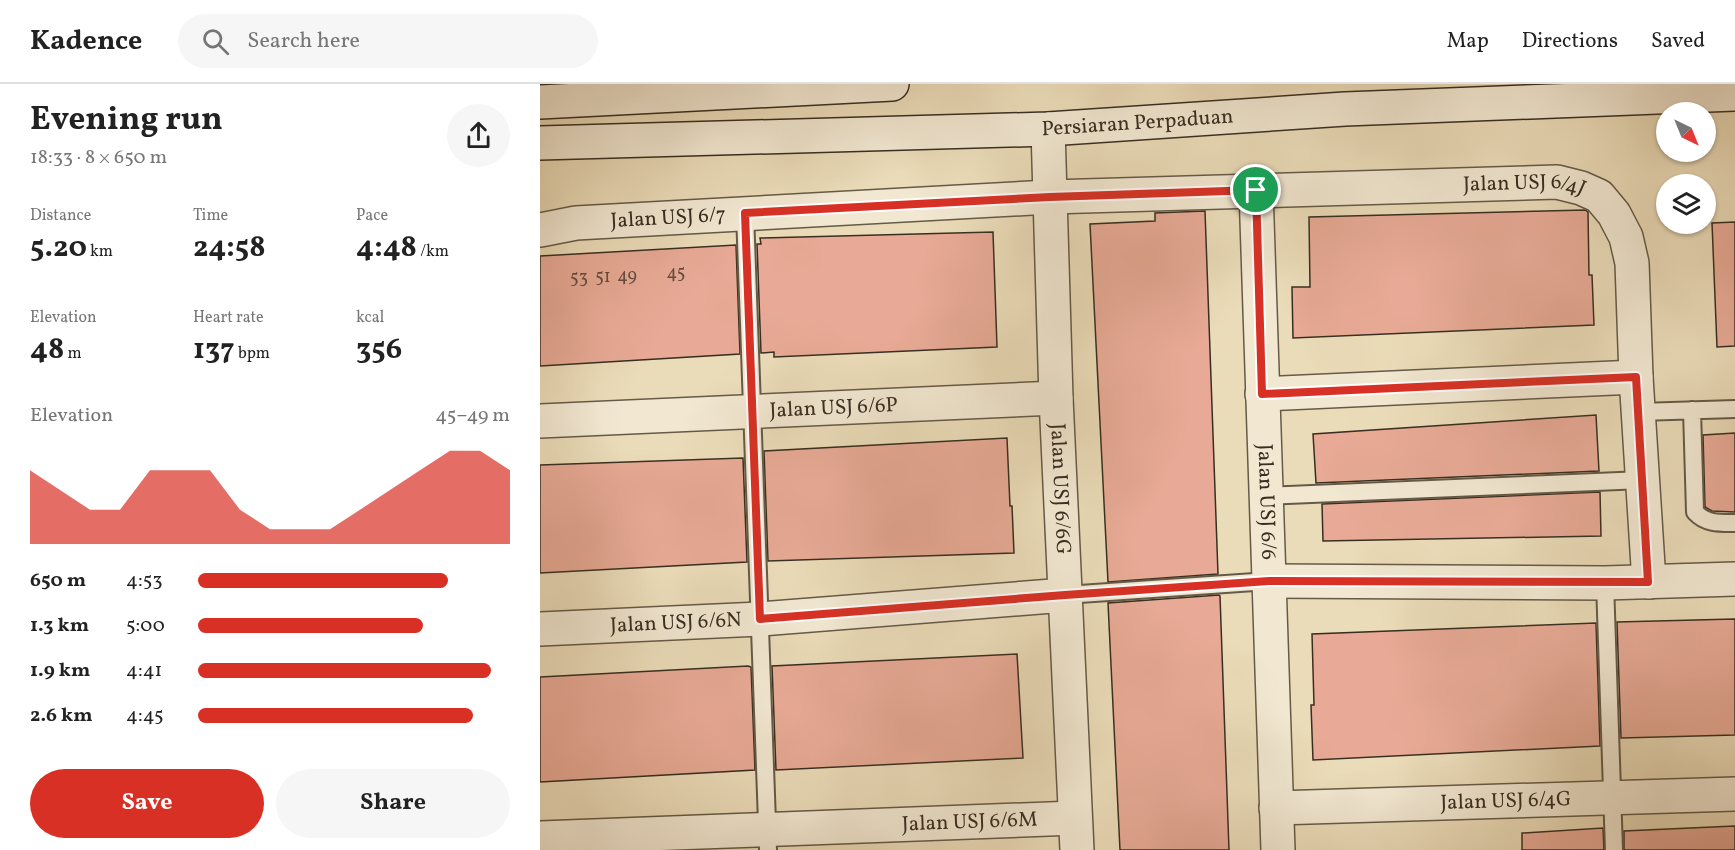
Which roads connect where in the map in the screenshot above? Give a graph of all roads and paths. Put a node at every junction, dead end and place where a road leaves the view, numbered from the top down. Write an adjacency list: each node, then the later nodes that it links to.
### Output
1 (892, 84): 5 (street)
2 (1735, 94): 3 (street, Persiaran Perpaduan)
3 (1391, 95): 4 (street, Persiaran Perpaduan)
4 (1344, 96): 6 (street, Persiaran Perpaduan)
5 (540, 102)
6 (1048, 129): 7 (street, Persiaran Perpaduan); 9 (street, Jalan USJ 6/6G)
7 (540, 143)
8 (1256, 190): 9 (street, Jalan USJ 6/4J); 12 (street, Jalan USJ 6/4J); 13 (street, Jalan USJ 6/6)
9 (1050, 197): 10 (street, Jalan USJ 6/7); 14 (street, Jalan USJ 6/6G)
10 (745, 213): 11 (street, Jalan USJ 6/7); 17 (lane)
11 (540, 230)
12 (1636, 377): 13 (street); 18 (street, Jalan USJ 6/4J)
13 (1262, 394): 21 (street, Jalan USJ 6/6)
14 (1056, 398): 17 (street, Jalan USJ 6/6P); 27 (street, Jalan USJ 6/6G)
15 (1735, 409): 16 (lane)
16 (1692, 410): 18 (lane); 22 (lane)
17 (752, 411): 19 (street, Jalan USJ 6/6P); 28 (lane)
18 (1639, 412): 20 (street, Jalan USJ 6/4J)
19 (540, 420)
20 (1643, 480): 21 (lane); 25 (street, Jalan USJ 6/4J)
21 (1266, 496): 24 (street, Jalan USJ 6/6)
22 (1735, 523)
23 (1735, 579): 25 (street)
24 (1269, 581): 26 (street); 27 (lane); 32 (street, Jalan USJ 6/6)
25 (1648, 582): 26 (street)
26 (1605, 583): 31 (lane)
27 (1065, 595): 28 (street, Jalan USJ 6/6N); 33 (street, Jalan USJ 6/6G)
28 (760, 619): 29 (street, Jalan USJ 6/6N); 35 (lane)
29 (540, 629)
30 (1735, 794): 31 (street, Jalan USJ 6/4G)
31 (1611, 798): 32 (street, Jalan USJ 6/4G); 38 (lane)
32 (1276, 808): 37 (street, Jalan USJ 6/6)
33 (1075, 818): 35 (street, Jalan USJ 6/6M); 36 (street, Jalan USJ 6/6G)
34 (540, 838): 35 (street, Jalan USJ 6/6M)
35 (768, 840)
36 (1077, 850)
37 (1278, 850)
38 (1614, 850)

